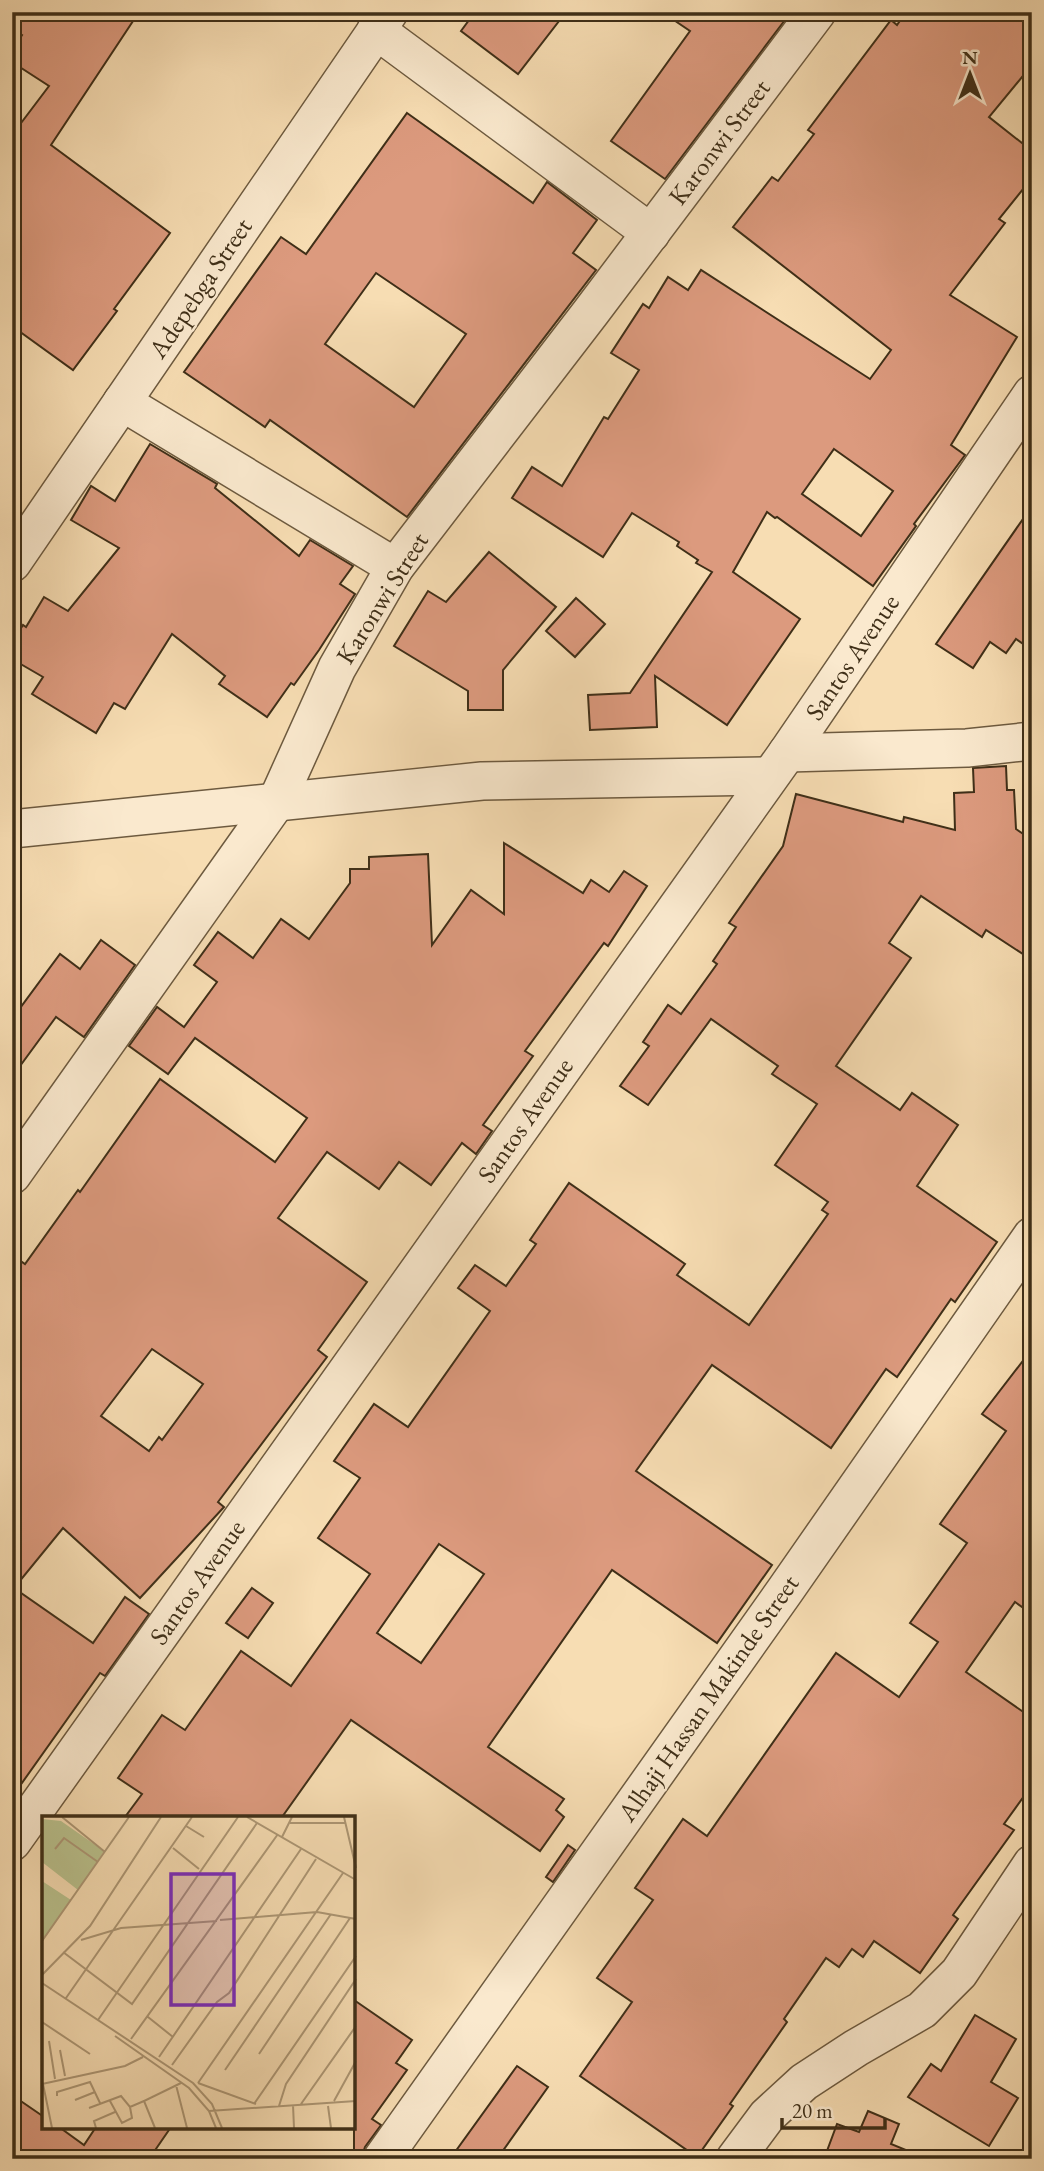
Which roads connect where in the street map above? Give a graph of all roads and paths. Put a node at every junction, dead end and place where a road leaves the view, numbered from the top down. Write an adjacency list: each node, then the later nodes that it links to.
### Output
1 (817, 12): 3 (street, Karonwi Street)
2 (382, 21): 3 (street); 5 (street, Adepebga Street)
3 (651, 233): 7 (street, Karonwi Street)
4 (1032, 394): 9 (street, Santos Avenue)
5 (122, 402): 6 (street, Adepebga Street); 7 (street)
6 (12, 563)
7 (395, 567): 10 (street, Karonwi Street)
8 (1032, 741): 9 (street)
9 (778, 764): 10 (street); 14 (street, Santos Avenue)
10 (277, 801): 11 (street); 12 (street, Karonwi Street)
11 (12, 829)
12 (12, 1175)
13 (1032, 1236): 16 (street, Alhaji Hassan Makinde Street)
14 (12, 1842)
15 (1032, 1864): 17 (street)
16 (382, 2159)
17 (736, 2159)

